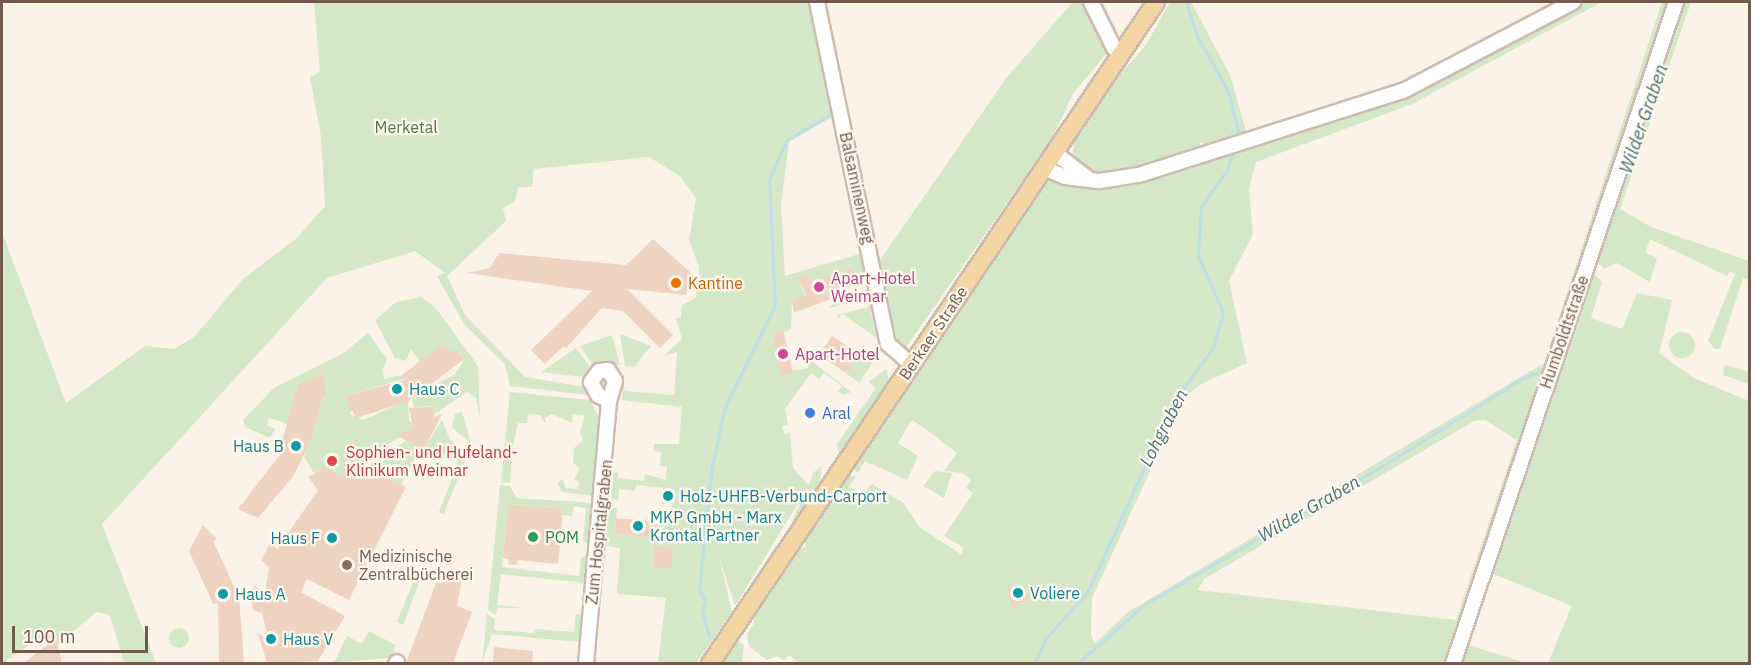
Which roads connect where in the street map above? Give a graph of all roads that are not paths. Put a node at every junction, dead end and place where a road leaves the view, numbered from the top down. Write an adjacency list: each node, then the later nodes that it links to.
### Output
1 (817, 2): 10 (street, Balsaminenweg)
2 (1091, 2): 6 (street)
3 (1156, 2): 6 (main road, Berkaer Straße)
4 (1573, 2): 9 (street)
5 (1676, 2): 14 (street, Humboldtstraße)
6 (1122, 54): 7 (main road, Berkaer Straße)
7 (1054, 153): 8 (main road, Berkaer Straße); 9 (street)
8 (1044, 168): 9 (street); 10 (main road, Berkaer Straße)
9 (1089, 179)
10 (912, 364): 12 (main road, Berkaer Straße)
11 (609, 401): 13 (street, Zum Hospitalgraben)
12 (713, 660)
13 (586, 663)
14 (1453, 663)

